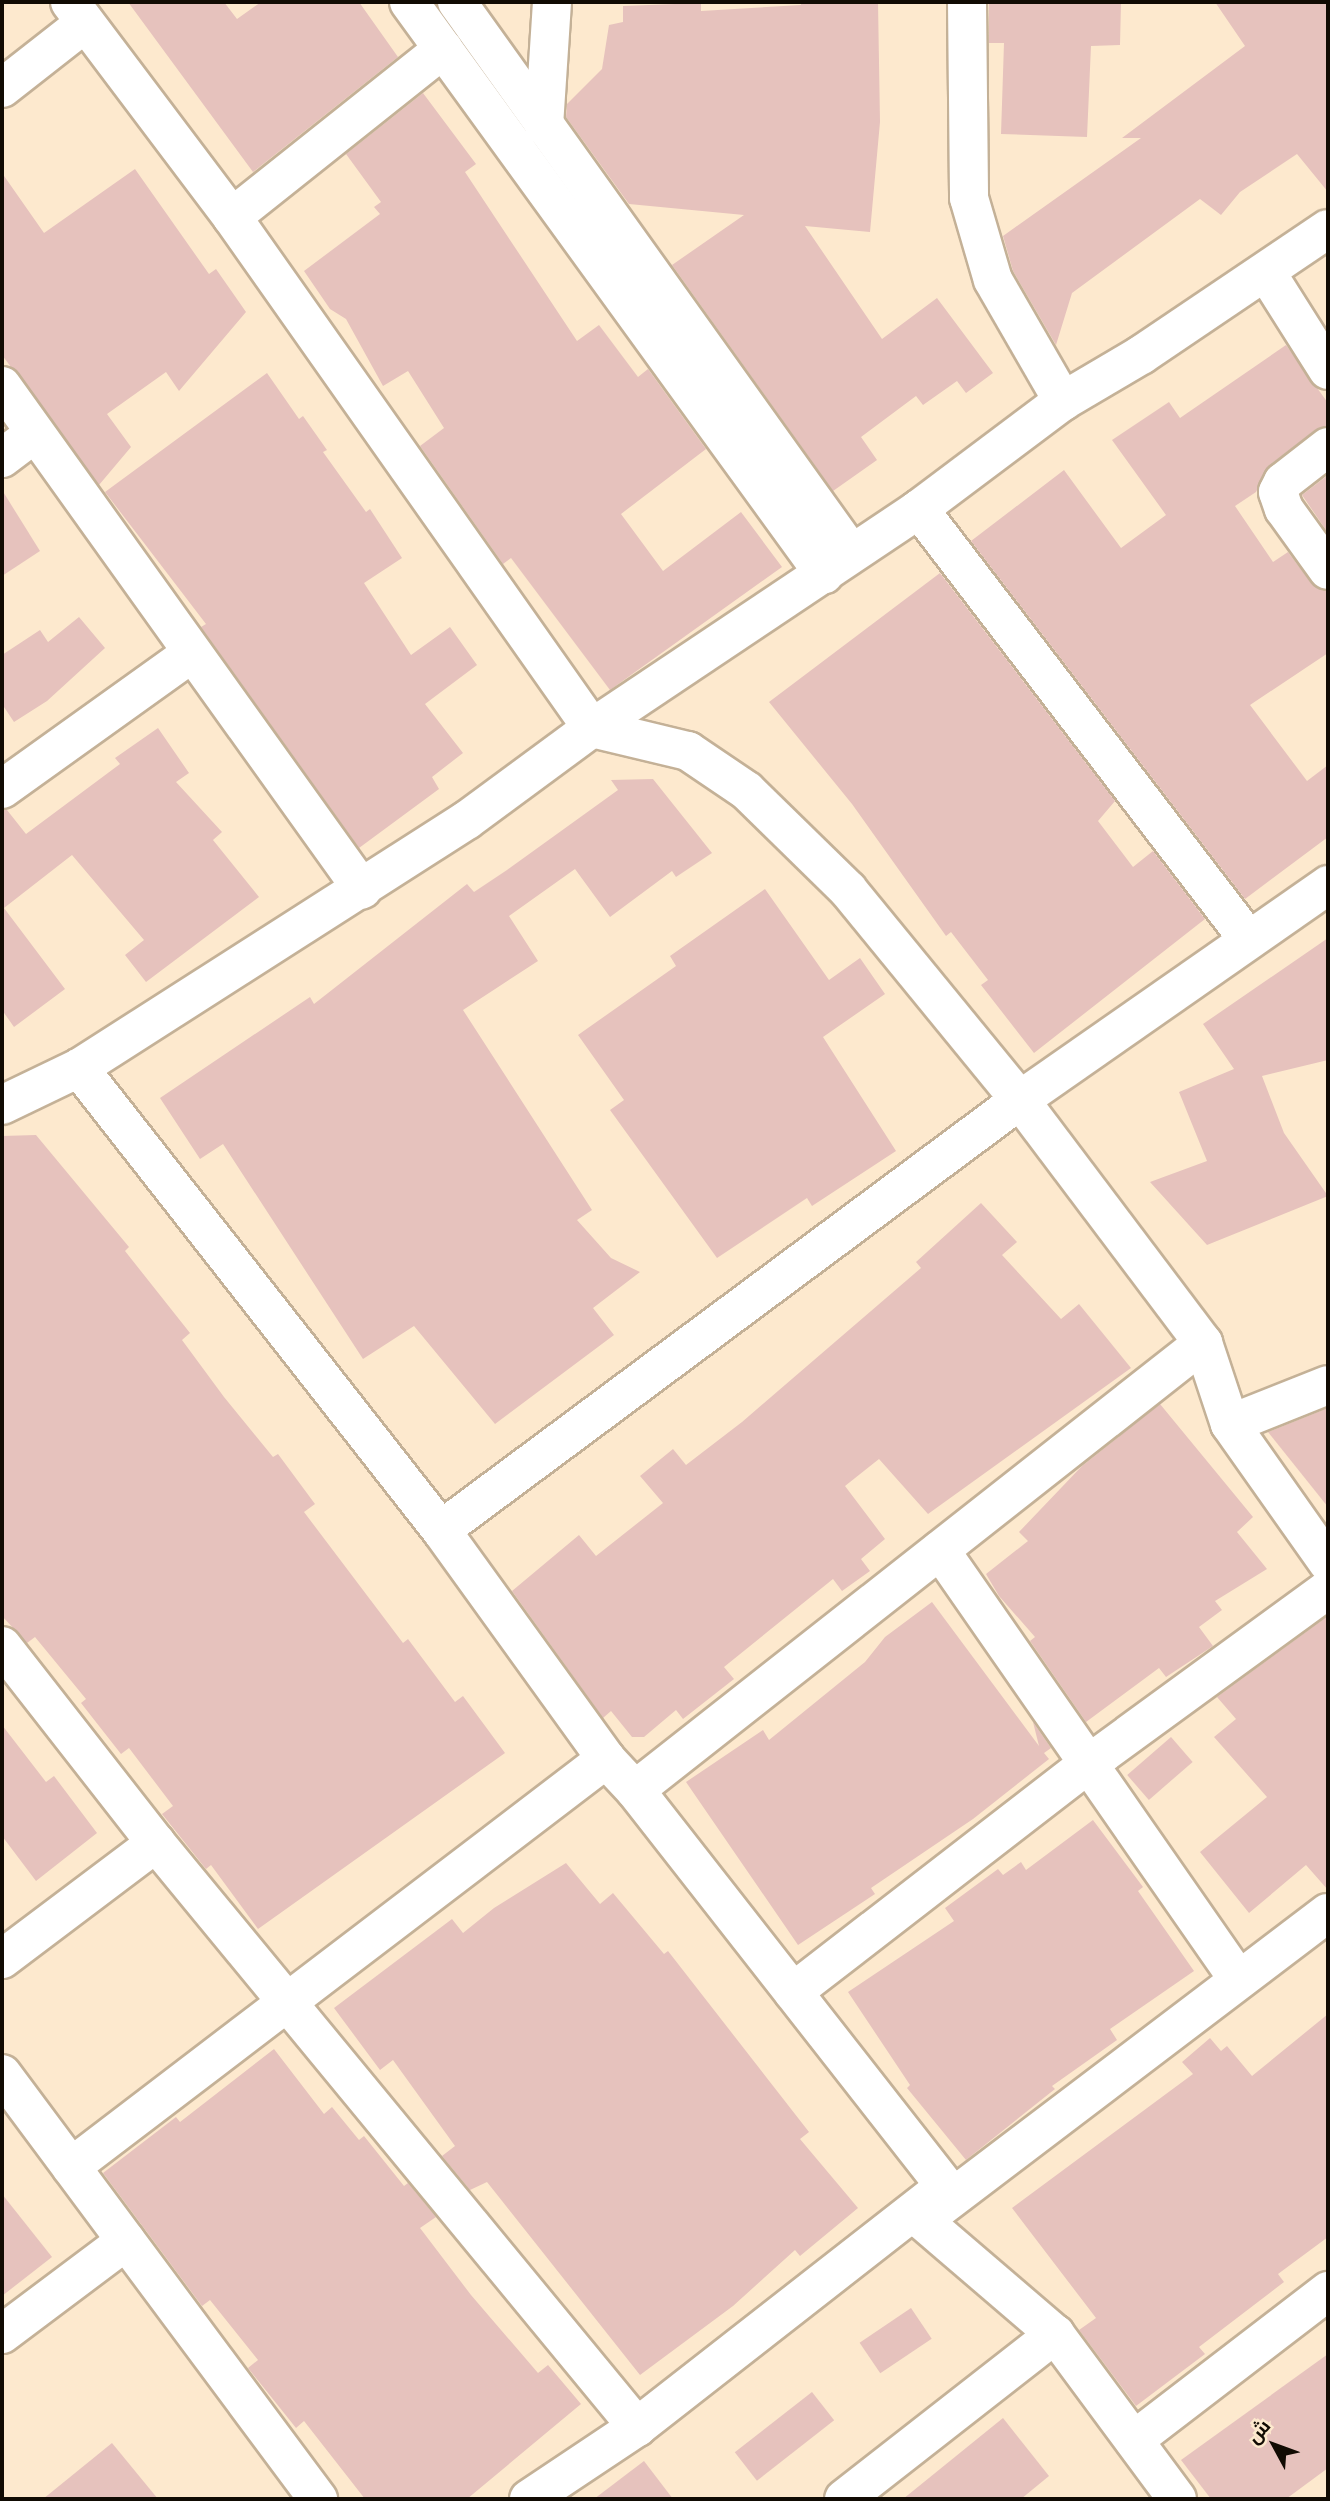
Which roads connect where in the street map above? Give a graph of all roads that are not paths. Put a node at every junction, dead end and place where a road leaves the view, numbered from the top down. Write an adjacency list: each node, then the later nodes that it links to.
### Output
1 (409, 2): 6 (street)
2 (457, 2): 8 (street)
3 (552, 2): 8 (street)
4 (967, 2): 14 (street)
5 (77, 13): 7 (street); 9 (street)
6 (443, 49): 9 (street); 19 (street)
7 (2, 88)
8 (544, 126): 19 (street)
9 (232, 217): 22 (street)
10 (1328, 229): 11 (street)
11 (1266, 272): 12 (street); 14 (street)
12 (1328, 370)
13 (2, 386): 15 (street)
14 (1063, 401): 18 (street)
15 (33, 435): 17 (street); 21 (street)
16 (1328, 447): 20 (street)
17 (2, 458)
18 (919, 509): 19 (street); 26 (street)
19 (837, 563): 22 (street)
20 (1328, 570)
21 (192, 653): 23 (street); 25 (street)
22 (592, 729): 25 (street); 28 (street)
23 (2, 789)
24 (1328, 886): 26 (street)
25 (362, 889): 27 (street)
26 (1248, 939): 28 (street)
27 (79, 1068): 29 (street); 33 (street)
28 (1020, 1100): 30 (street); 33 (street)
29 (2, 1105)
30 (1203, 1343): 32 (street); 34 (street)
31 (1328, 1385): 32 (street)
32 (1230, 1424): 35 (street)
33 (441, 1530): 38 (street)
34 (940, 1550): 39 (street); 40 (street)
35 (1328, 1563)
36 (1328, 1590): 39 (street)
37 (2, 1646): 41 (street)
38 (606, 1759): 40 (street); 46 (street)
39 (1087, 1765): 44 (street); 45 (street)
40 (635, 1790): 45 (street)
41 (156, 1843): 43 (street); 46 (street)
42 (1328, 1913): 44 (street)
43 (2, 1959)
44 (1238, 1979): 50 (street)
45 (793, 1992): 49 (street)
46 (287, 2001): 48 (street); 55 (street)
47 (2, 2074): 48 (street)
48 (71, 2167): 51 (street)
49 (945, 2186): 50 (street); 55 (street)
50 (923, 2221): 54 (street)
51 (126, 2241): 53 (street); 57 (street)
52 (1328, 2291): 56 (street)
53 (2, 2334)
54 (1055, 2334): 56 (street); 59 (street)
55 (637, 2427): 58 (street)
56 (1134, 2440): 60 (street)
57 (318, 2499)
58 (529, 2499)
59 (844, 2499)
60 (1177, 2499)

